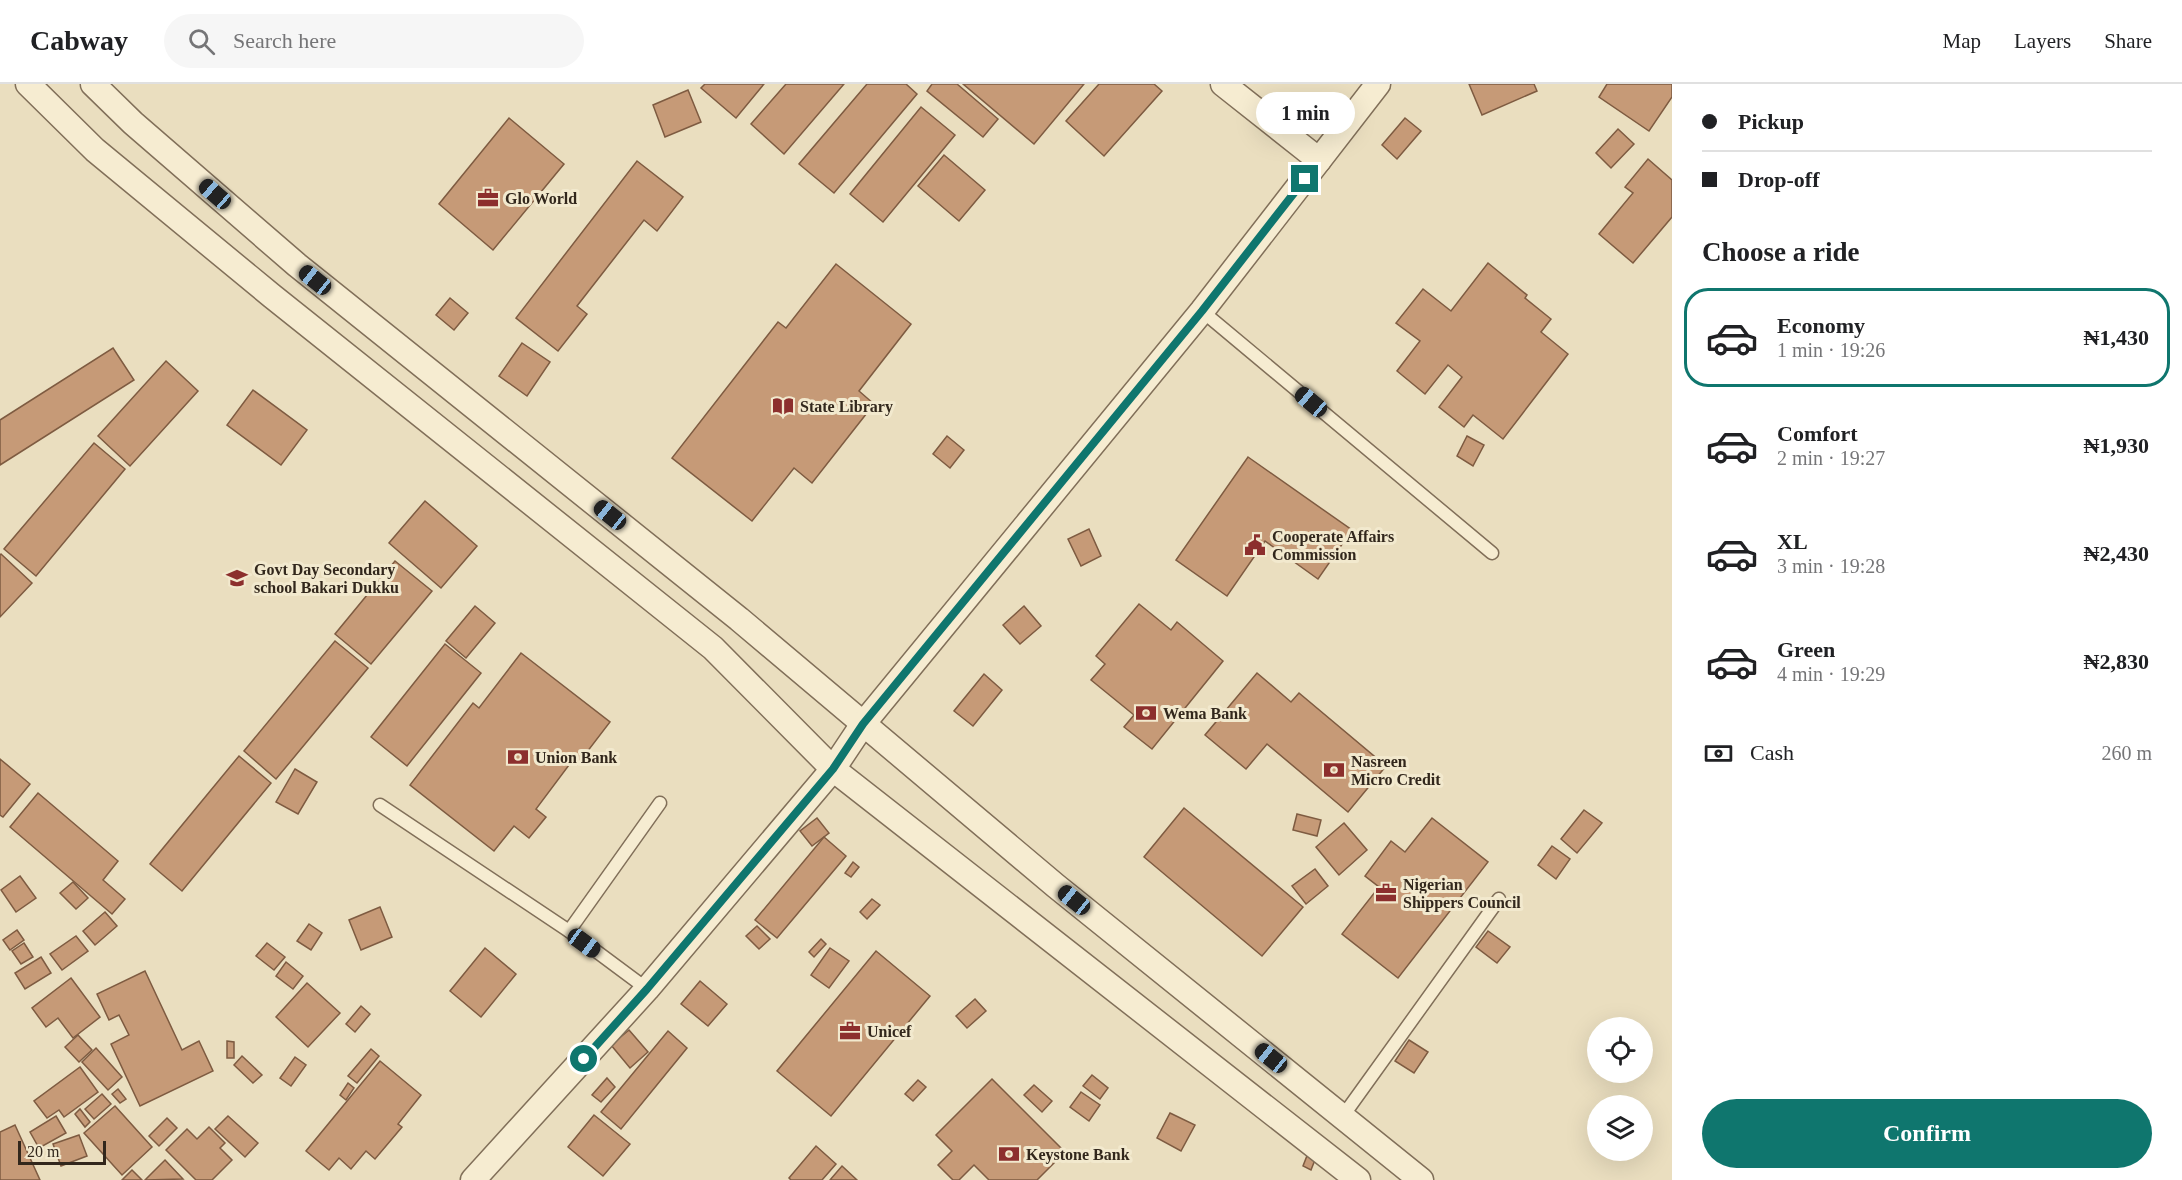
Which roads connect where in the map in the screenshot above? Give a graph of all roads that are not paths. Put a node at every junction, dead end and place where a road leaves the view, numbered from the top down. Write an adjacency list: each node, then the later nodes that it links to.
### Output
1 (28, 84): 9 (street)
2 (93, 84): 8 (street)
3 (1223, 84): 5 (street)
4 (1378, 84): 5 (street)
5 (1319, 160): 6 (street)
6 (1202, 311): 7 (lane); 8 (street)
7 (1491, 553)
8 (863, 724): 9 (street); 15 (street)
9 (833, 769): 14 (street); 17 (street)
10 (660, 803): 13 (lane)
11 (380, 805): 13 (lane)
12 (1499, 900): 15 (lane)
13 (569, 931): 14 (lane)
14 (647, 989): 16 (street)
15 (1343, 1116): 18 (street)
16 (473, 1180)
17 (1359, 1180)
18 (1421, 1180)

